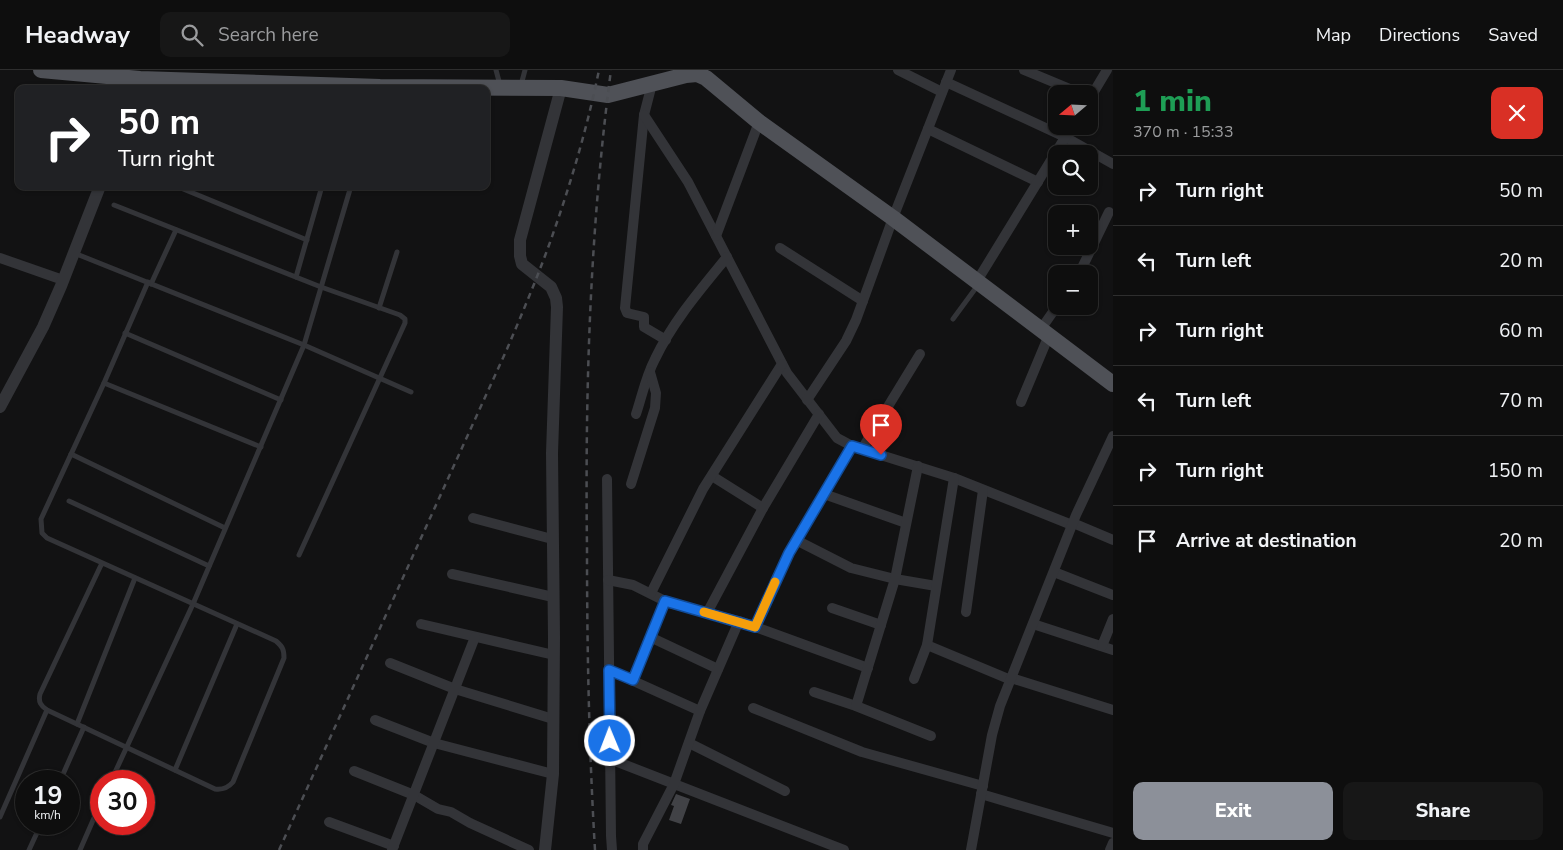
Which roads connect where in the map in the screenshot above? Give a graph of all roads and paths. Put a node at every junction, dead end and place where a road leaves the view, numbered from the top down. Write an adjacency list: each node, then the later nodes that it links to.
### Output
1 (41, 70): 8 (main road)
2 (496, 70): 15 (lane)
3 (525, 70): 16 (lane)
4 (898, 70): 13 (street)
5 (951, 70): 13 (street)
6 (1024, 70): 11 (street)
7 (1107, 70): 12 (street)
8 (140, 79): 10 (main road)
9 (652, 84): 17 (main road); 18 (street); 19 (main road)
10 (298, 85)
11 (1059, 85)
12 (1096, 85)
13 (944, 87): 20 (street); 21 (street)
14 (490, 88): 15 (main road)
15 (501, 88): 16 (main road)
16 (520, 88): 17 (main road)
17 (561, 88): 83 (street)
18 (644, 115): 32 (street); 51 (street)
19 (759, 122): 30 (main road); 32 (street)
20 (928, 129): 23 (street); 30 (street)
21 (1066, 137): 22 (street); 23 (street)
22 (1113, 164)
23 (1038, 182): 42 (street)
24 (98, 190): 35 (street)
25 (186, 190): 33 (lane)
26 (321, 190): 33 (lane)
27 (350, 190): 44 (lane)
28 (114, 205): 31 (lane)
29 (1109, 212): 39 (street)
30 (893, 218): 42 (main road); 45 (street)
31 (176, 230): 40 (lane); 43 (lane)
32 (716, 236): 37 (street)
33 (307, 240): 40 (lane)
34 (780, 248): 45 (street)
35 (74, 252): 41 (street); 43 (lane)
36 (397, 252): 46 (lane)
37 (727, 257): 51 (street); 54 (street)
38 (0, 258): 41 (street)
39 (1083, 265)
40 (296, 277): 44 (lane)
41 (63, 280): 63 (street)
42 (978, 282): 48 (lane); 49 (main road)
43 (149, 283): 50 (lane); 52 (lane)
44 (321, 287): 46 (lane); 52 (lane)
45 (863, 300): 61 (street)
46 (379, 308): 56 (lane)
47 (1053, 315): 49 (street)
48 (953, 319)
49 (1045, 332): 58 (main road); 62 (street)
50 (126, 333): 57 (lane); 60 (lane)
51 (666, 340): 55 (street)
52 (304, 346): 56 (lane); 60 (lane)
53 (920, 354): 68 (street)
54 (782, 364): 61 (street); 71 (street)
55 (650, 371): 64 (street); 74 (street)
56 (379, 378): 59 (lane); 86 (lane)
57 (104, 383): 67 (lane); 69 (lane)
58 (1113, 384)
59 (411, 392)
60 (281, 400): 67 (lane)
61 (807, 400): 65 (street)
62 (1021, 402)
63 (0, 406)
64 (636, 414)
65 (819, 414): 68 (street); 78 (street)
66 (1113, 436): 81 (street)
67 (260, 447): 82 (lane)
68 (857, 448): 70 (street); 76 (street)
69 (71, 454): 82 (lane); 87 (lane)
70 (918, 466): 72 (street); 80 (street)
71 (712, 476): 78 (street); 95 (street)
72 (954, 478): 75 (street); 94 (street)
73 (608, 479): 93 (street)
74 (631, 484)
75 (983, 490): 81 (street); 101 (street)
76 (824, 494): 80 (street); 84 (street)
77 (69, 501): 88 (lane)
78 (763, 508): 102 (street)
79 (473, 518): 83 (street)
80 (906, 523): 92 (street)
81 (1073, 524): 85 (street); 89 (street)
82 (225, 528): 88 (lane)
83 (552, 539): 97 (street)
84 (796, 540): 92 (street); 109 (street)
85 (1113, 540)
86 (299, 555)
87 (102, 563): 91 (lane); 127 (lane)
88 (209, 566): 99 (lane)
89 (1054, 572): 96 (street); 108 (street)
90 (452, 574): 97 (street)
91 (135, 578): 99 (lane); 132 (lane)
92 (895, 579): 94 (street); 107 (street)
93 (608, 580): 95 (street); 119 (street)
94 (936, 586): 112 (street)
95 (651, 594): 98 (street)
96 (1113, 595)
97 (553, 598): 115 (street)
98 (665, 601): 102 (street); 111 (street)
99 (193, 604): 105 (lane); 137 (lane)
100 (832, 608): 107 (street)
101 (966, 612)
102 (707, 613): 104 (street)
103 (1113, 619): 113 (street)
104 (739, 621): 109 (street); 118 (street)
105 (237, 624): 141 (lane); 141 (lane)
106 (421, 624): 110 (street)
107 (881, 624): 117 (street)
108 (1033, 624): 113 (street); 121 (street)
109 (755, 627): 117 (street)
110 (475, 637): 115 (street); 123 (street)
111 (650, 637): 118 (street); 122 (street)
112 (927, 645): 120 (street); 121 (street)
113 (1102, 646): 114 (street)
114 (1113, 650)
115 (554, 655): 130 (street)
116 (390, 663): 123 (street)
117 (868, 668): 125 (street)
118 (718, 669): 129 (street)
119 (609, 670): 122 (street); 138 (street)
120 (914, 679)
121 (1011, 679): 128 (street); 145 (street)
122 (633, 680): 129 (street)
123 (455, 690): 130 (street); 135 (street)
124 (814, 692): 125 (street)
125 (856, 706): 134 (street)
126 (753, 708): 145 (street)
127 (48, 710): 132 (lane); 148 (lane)
128 (1113, 710)
129 (700, 712): 136 (street)
130 (553, 719): 143 (street)
131 (375, 720): 135 (street)
132 (77, 724): 133 (lane)
133 (84, 727): 137 (lane); 139 (lane)
134 (931, 736)
135 (434, 743): 143 (street); 147 (street)
136 (689, 743): 144 (street); 146 (street)
137 (126, 747): 140 (lane); 141 (lane)
138 (610, 759): 144 (street); 160 (street)
139 (65, 770)
140 (115, 770)
141 (175, 770)
142 (354, 771): 147 (street)
143 (553, 774): 159 (street)
144 (674, 784): 161 (street); 162 (street)
145 (982, 790): 151 (street); 155 (street)
146 (785, 791)
147 (414, 795): 154 (street); 158 (street)
148 (0, 817)
149 (329, 822): 154 (street)
150 (90, 827): 157 (lane)
151 (1113, 833)
152 (36, 835): 156 (lane)
153 (1113, 844): 163 (street)
154 (393, 848)
155 (974, 849)
156 (29, 850)
157 (80, 850)
158 (529, 850)
159 (545, 850)
160 (612, 850)
161 (643, 850)
162 (844, 850)
163 (1110, 850)

